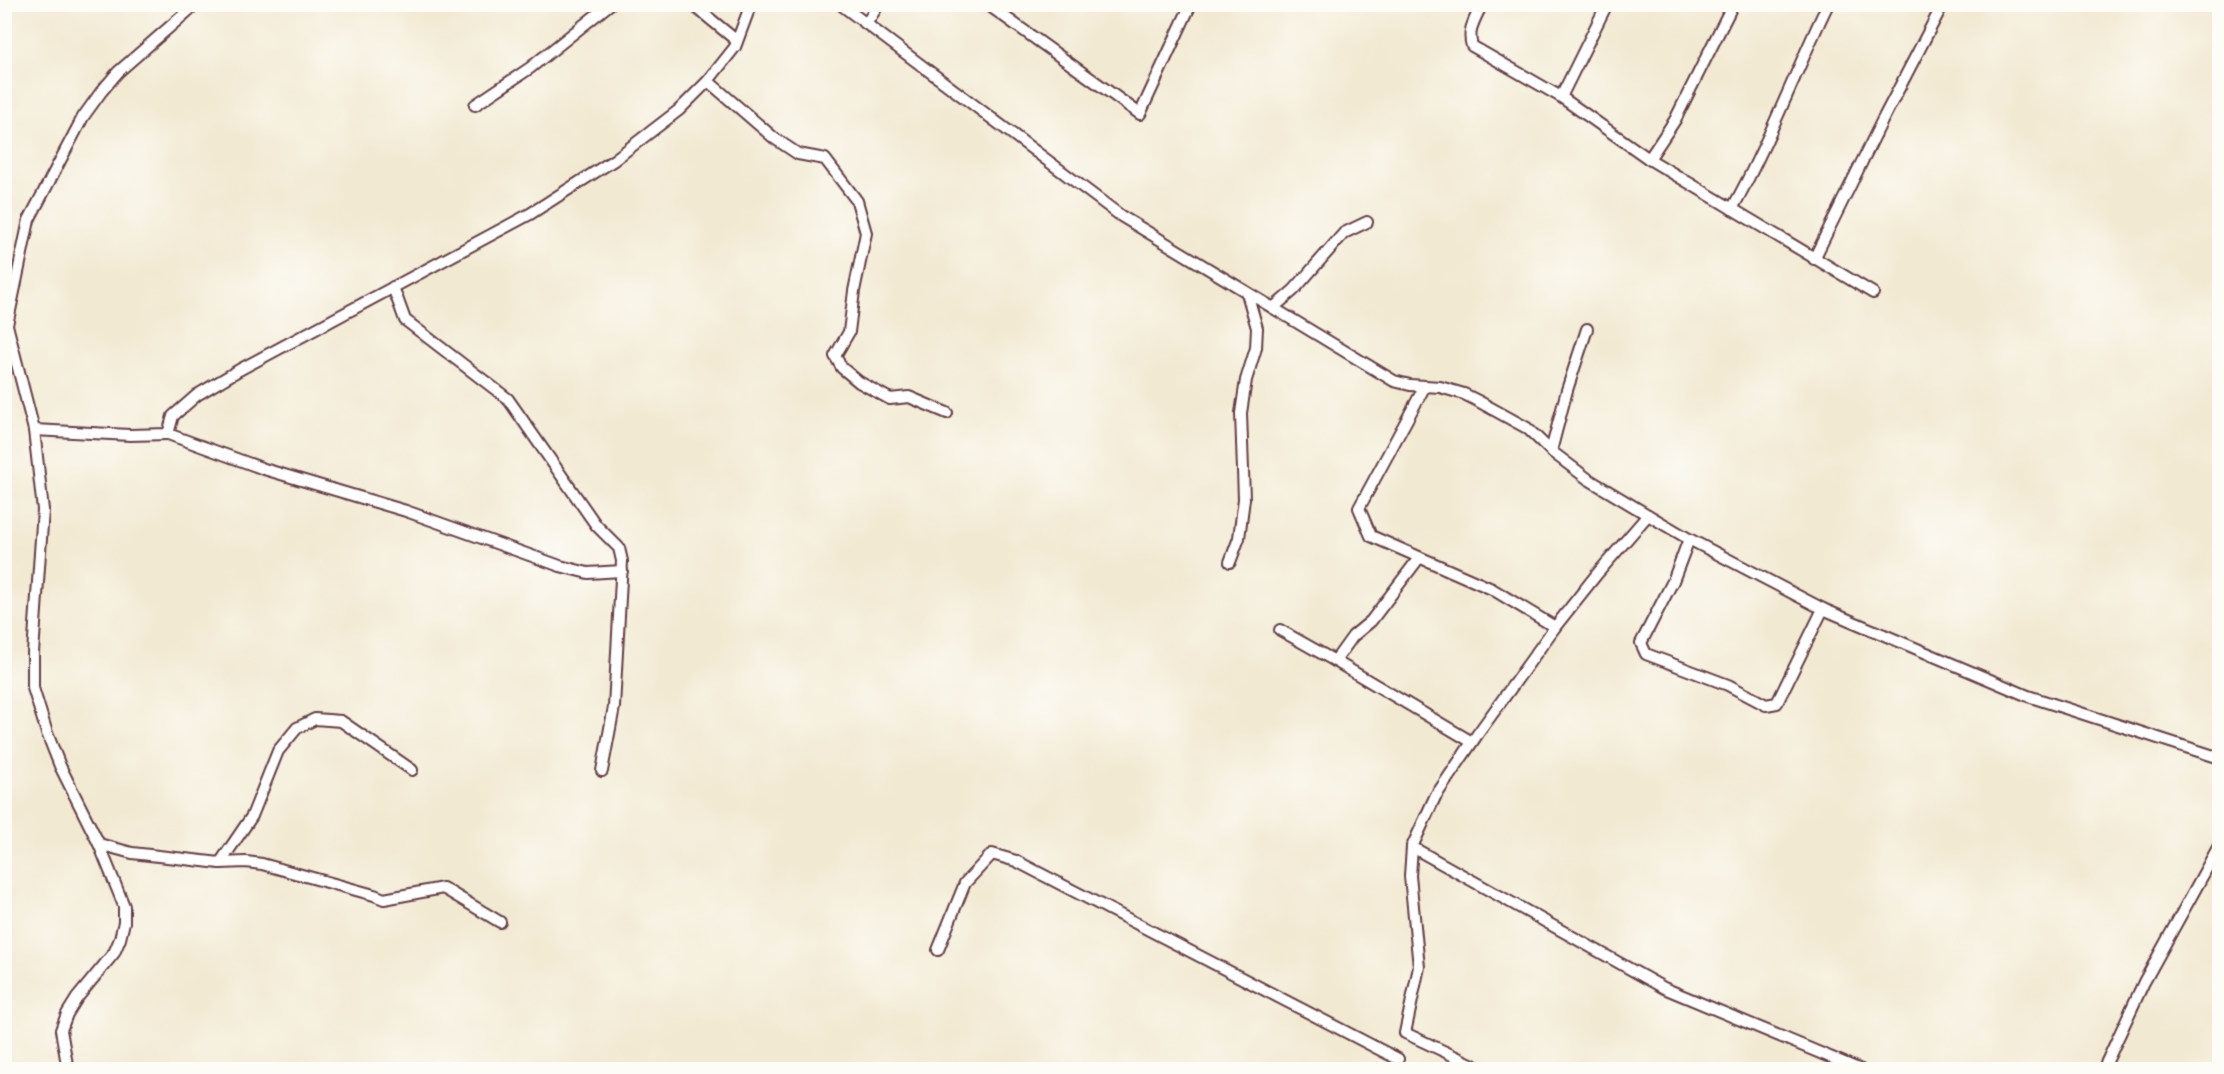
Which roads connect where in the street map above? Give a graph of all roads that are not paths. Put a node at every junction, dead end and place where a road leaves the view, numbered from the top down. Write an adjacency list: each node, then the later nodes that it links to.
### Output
1 (196, 4): 30 (street)
2 (610, 4): 18 (street)
3 (692, 4): 15 (street)
4 (751, 4): 15 (street)
5 (840, 4): 14 (street)
6 (879, 4): 14 (street)
7 (987, 4): 8 (street)
8 (1191, 4)
9 (1482, 4): 17 (street)
10 (1607, 4): 17 (street)
11 (1733, 4): 19 (street)
12 (1828, 4): 20 (street)
13 (1943, 4): 22 (street)
14 (866, 24): 24 (street)
15 (737, 41): 16 (street)
16 (708, 81): 23 (street); 29 (street)
17 (1561, 97): 19 (street)
18 (474, 105)
19 (1649, 159): 20 (street)
20 (1732, 209): 22 (street)
21 (1367, 222): 26 (street)
22 (1814, 260): 25 (street)
23 (393, 287): 31 (street); 37 (street)
24 (1247, 293): 26 (street); 36 (street)
25 (1873, 293)
26 (1273, 308): 28 (street)
27 (1587, 329): 32 (street)
28 (1425, 386): 32 (street); 35 (street)
29 (947, 413)
30 (34, 430): 31 (street); 46 (street)
31 (168, 434): 37 (street)
32 (1551, 451): 33 (street)
33 (1648, 515): 34 (street); 39 (street)
34 (1689, 539): 38 (street); 38 (street)
35 (1419, 558): 39 (street); 41 (street)
36 (1230, 562)
37 (622, 571): 45 (street)
38 (1823, 609): 43 (street)
39 (1555, 627): 42 (street)
40 (1280, 630): 41 (street)
41 (1335, 661): 42 (street)
42 (1472, 742): 48 (street)
43 (2220, 758)
44 (412, 770): 49 (street)
45 (602, 771)
46 (99, 844): 49 (street); 53 (street)
47 (2220, 844): 56 (street)
48 (1412, 846): 54 (street); 55 (street)
49 (220, 863): 50 (street)
50 (500, 922)
51 (938, 950): 52 (street)
52 (1398, 1059)
53 (68, 1070)
54 (1484, 1070)
55 (1861, 1070)
56 (2103, 1070)

